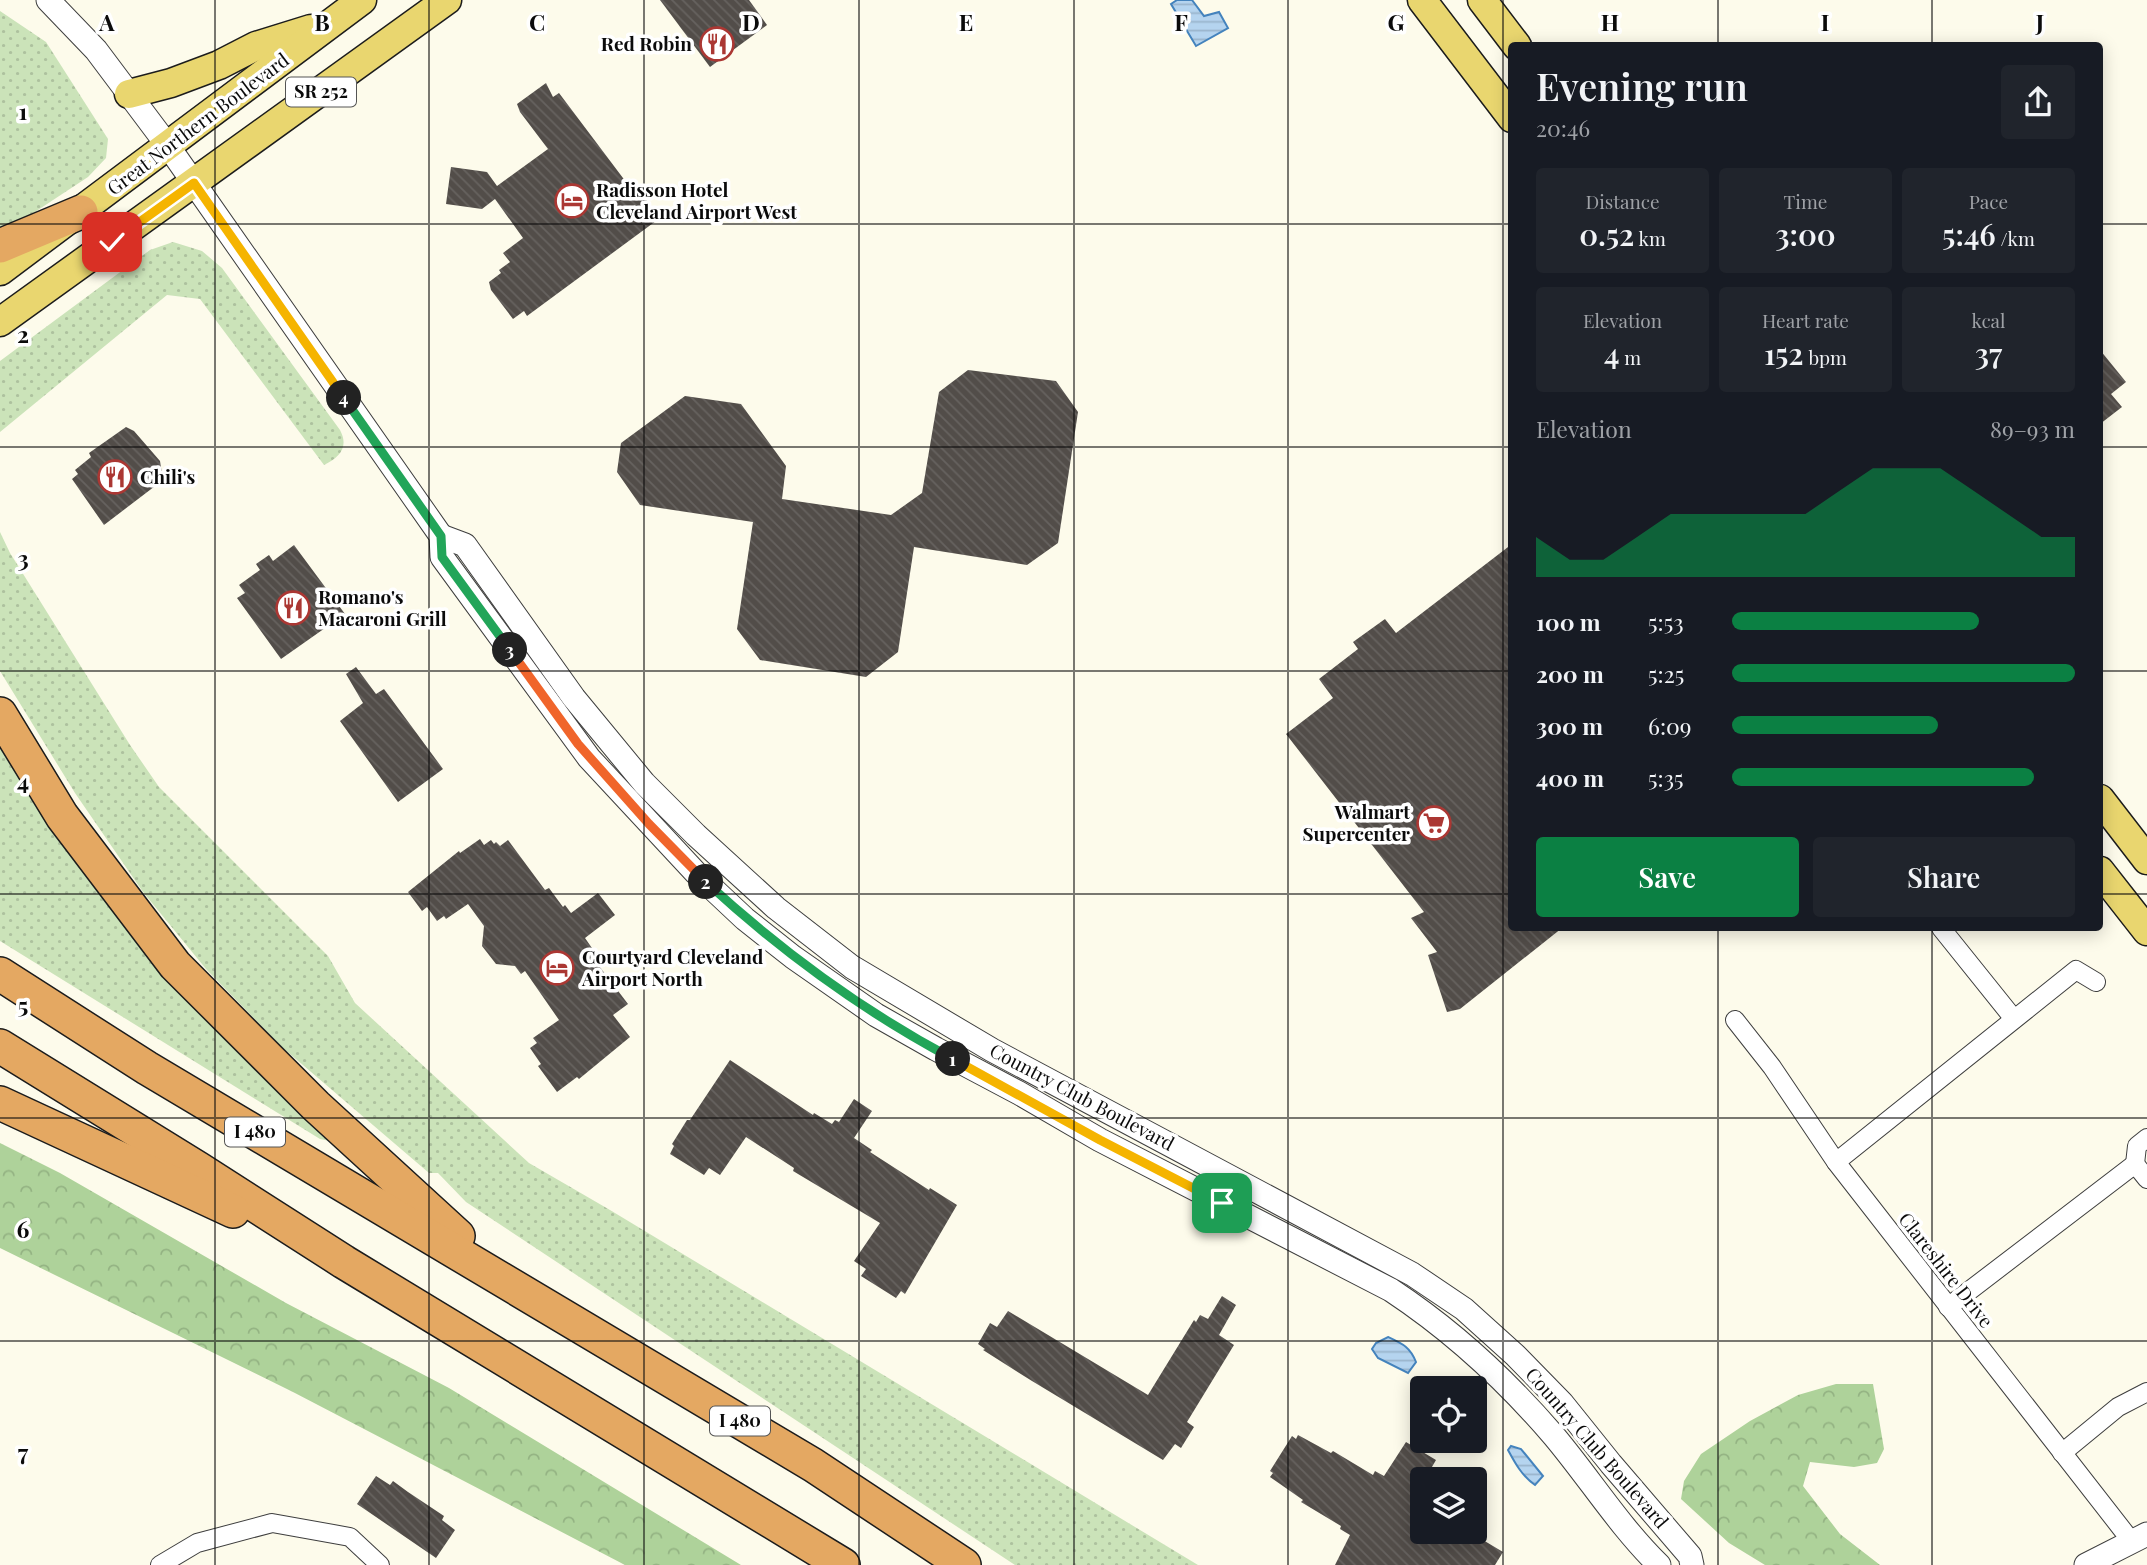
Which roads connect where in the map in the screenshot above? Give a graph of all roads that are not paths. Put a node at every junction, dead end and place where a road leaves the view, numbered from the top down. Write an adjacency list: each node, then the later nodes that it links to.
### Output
1 (48, 0): 8 (street, Country Club Boulevard)
2 (362, 0): 6 (main road, Great Northern Boulevard / SR 252)
3 (447, 0): 11 (main road, SR 252)
4 (1422, 0): 9 (main road)
5 (1482, 0): 7 (main road)
6 (334, 21): 8 (main road); 10 (main road, Great Northern Boulevard / SR 252)
7 (1514, 42)
8 (129, 94): 10 (street, Country Club Boulevard)
9 (1508, 113)
10 (168, 146): 11 (street, Country Club Boulevard); 12 (main road, Great Northern Boulevard / SR 252)
11 (194, 183): 15 (main road, SR 252); 16 (street, Country Club Boulevard)
12 (81, 212): 13 (highway); 14 (main road, Great Northern Boulevard / SR 252)
13 (0, 246)
14 (0, 271)
15 (0, 322)
16 (441, 536): 43 (street, Country Club Boulevard); 44 (street, Country Club Boulevard)
17 (0, 714): 34 (highway)
18 (2103, 803): 19 (main road)
19 (2147, 860)
20 (2103, 875): 22 (main road)
21 (1943, 931): 25 (street)
22 (2147, 931)
23 (0, 974): 34 (highway, I 480)
24 (2096, 982): 25 (street)
25 (2014, 1019): 30 (street)
26 (1735, 1020): 30 (street, Clareshire Drive)
27 (0, 1046): 33 (highway)
28 (0, 1103): 33 (highway)
29 (2147, 1138): 31 (street)
30 (1836, 1162): 35 (street, Clareshire Drive)
31 (2134, 1164): 32 (street); 35 (street)
32 (2147, 1179)
33 (344, 1262): 41 (highway)
34 (512, 1285): 42 (highway, I 480)
35 (1948, 1307): 37 (street, Clareshire Drive)
36 (2147, 1392): 37 (street)
37 (2062, 1453): 38 (street, Clareshire Drive)
38 (2139, 1538): 45 (street)
39 (160, 1565): 40 (street)
40 (380, 1565)
41 (843, 1565)
42 (964, 1565)
43 (1659, 1565)
44 (1692, 1565)
45 (2086, 1565)

